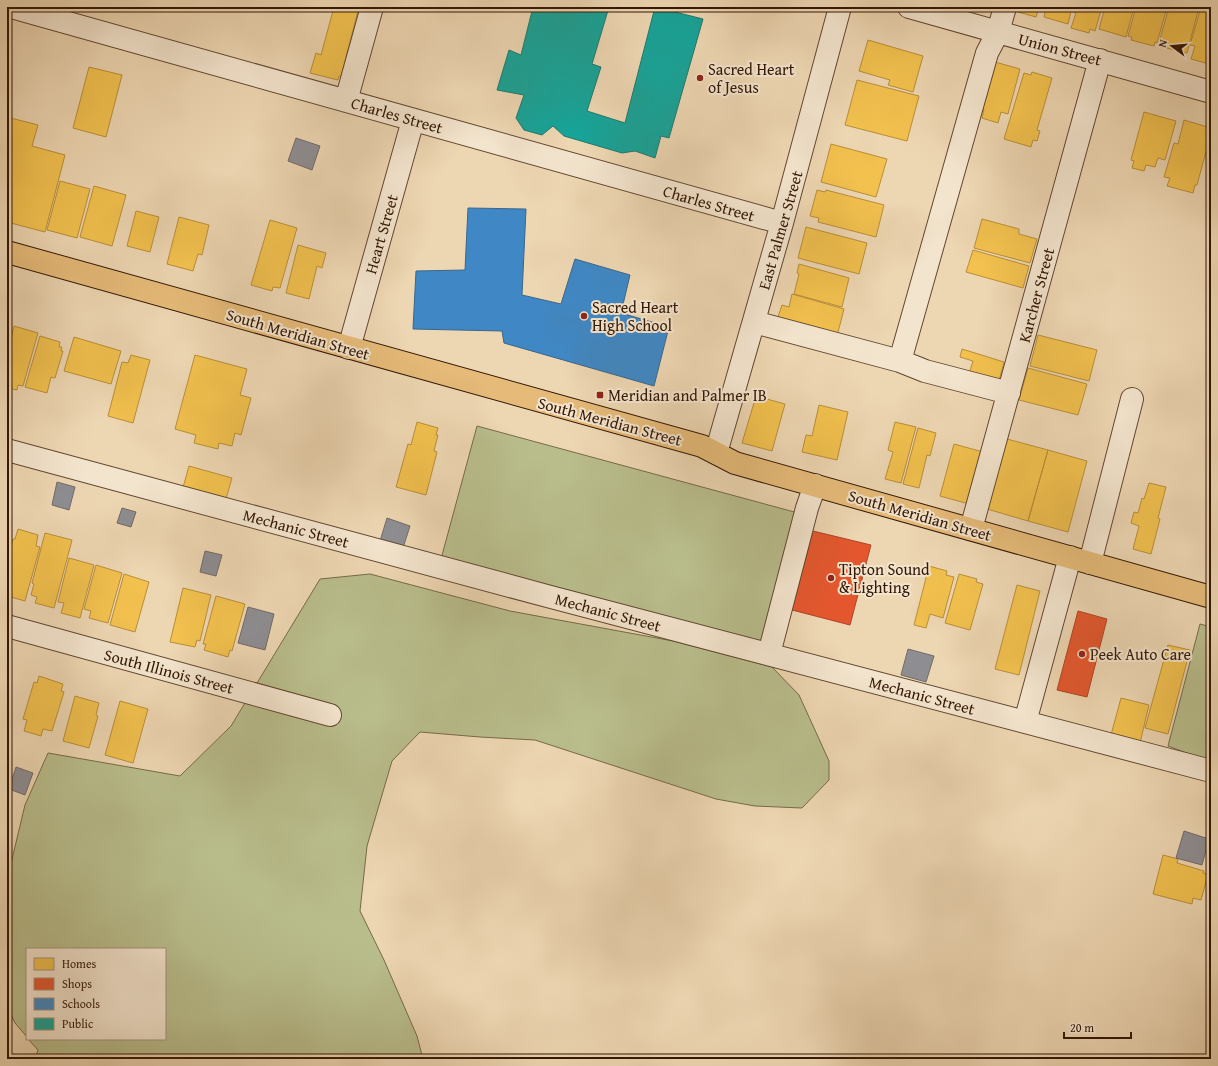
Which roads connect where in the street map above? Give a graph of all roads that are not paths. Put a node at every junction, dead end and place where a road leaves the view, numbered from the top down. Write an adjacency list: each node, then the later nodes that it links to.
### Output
1 (11, 7): 9 (street, Charles Street)
2 (372, 7): 9 (street)
3 (840, 7): 11 (street, East Palmer Street)
4 (909, 7): 6 (street, Union Street)
5 (1005, 7): 6 (street)
6 (998, 32): 7 (street, Union Street); 15 (street)
7 (1100, 60): 8 (street, Union Street); 16 (street, Karcher Street)
8 (1211, 92)
9 (346, 101): 10 (street, Charles Street)
10 (413, 120): 11 (street, Charles Street); 14 (street, Heart Street)
11 (782, 223): 13 (street, East Palmer Street)
12 (7, 252): 14 (main road, South Meridian Street)
13 (754, 322): 15 (street); 19 (street, East Palmer Street)
14 (349, 348): 19 (main road, South Meridian Street)
15 (900, 361): 16 (street)
16 (1009, 393): 21 (street, Karcher Street)
17 (1132, 400): 22 (street)
18 (7, 450): 25 (street, Mechanic Street)
19 (716, 453): 20 (main road, South Meridian Street)
20 (815, 485): 21 (main road, South Meridian Street); 25 (street)
21 (971, 530): 22 (main road, South Meridian Street)
22 (1080, 560): 23 (main road, South Meridian Street); 27 (street)
23 (1211, 597)
24 (7, 626): 26 (street, South Illinois Street)
25 (768, 654): 27 (street, Mechanic Street)
26 (330, 715)
27 (1025, 722): 28 (street, Mechanic Street)
28 (1211, 771)

